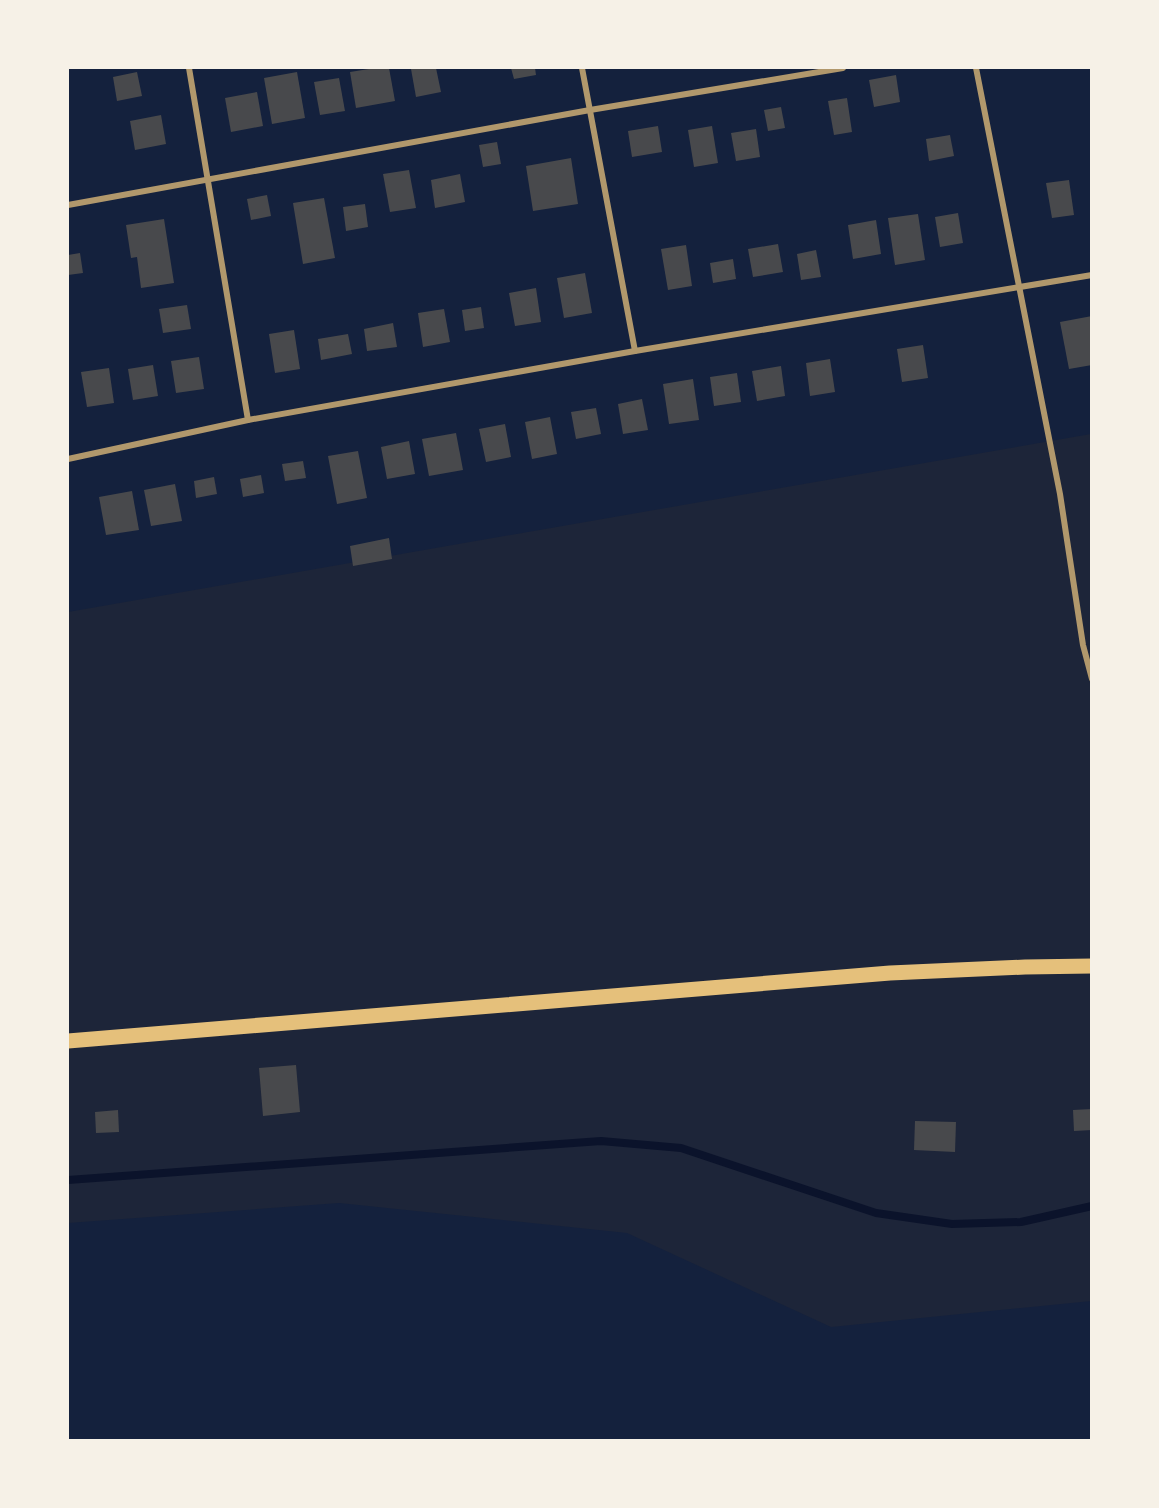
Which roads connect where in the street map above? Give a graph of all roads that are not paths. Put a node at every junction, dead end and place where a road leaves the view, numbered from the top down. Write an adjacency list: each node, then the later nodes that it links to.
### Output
1 (189, 68): 6 (street)
2 (582, 68): 5 (street)
3 (843, 68): 5 (street)
4 (976, 68): 9 (street)
5 (590, 110): 6 (street); 10 (street)
6 (207, 180): 7 (street); 11 (street)
7 (68, 205)
8 (1092, 275): 9 (street)
9 (1020, 288): 10 (street); 13 (street)
10 (635, 351): 11 (street)
11 (248, 420): 12 (street)
12 (68, 459)
13 (1092, 679)
14 (1092, 966): 15 (main road)
15 (68, 1041)

